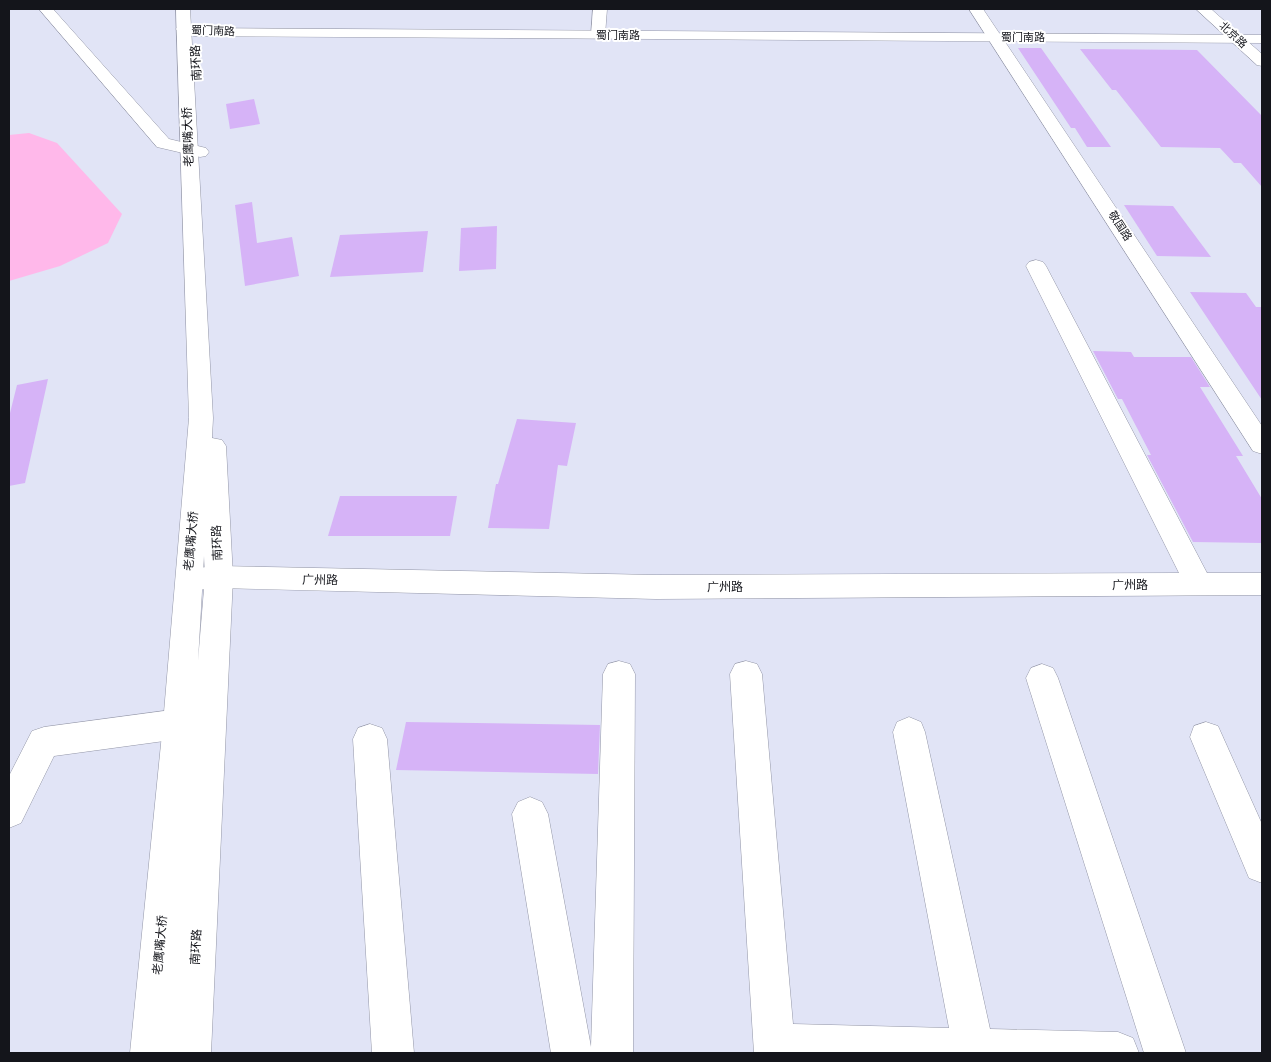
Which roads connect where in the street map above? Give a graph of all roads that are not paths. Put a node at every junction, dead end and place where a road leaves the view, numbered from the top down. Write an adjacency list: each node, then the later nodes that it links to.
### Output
1 (46, 9): 13 (main road)
2 (600, 9): 8 (main road)
3 (976, 9): 9 (main road, 敬国路)
4 (1203, 9): 6 (main road, 北京路)
5 (188, 19): 8 (main road, 蜀门南路); 13 (main road, 南环路)
6 (1226, 28): 7 (main road, 蜀门南路); 9 (main road, 蜀门南路); 10 (main road, 北京路)
7 (1262, 28)
8 (598, 30): 9 (main road, 蜀门南路)
9 (993, 32): 10 (main road, 蜀门南路); 15 (main road, 敬国路)
10 (1237, 39): 11 (main road, 蜀门南路); 12 (main road, 北京路)
11 (1262, 39)
12 (1262, 62)
13 (194, 151): 16 (main road, 南环路); 17 (main road, 老鹰嘴大桥)
14 (1036, 266): 19 (main road)
15 (1262, 444)
16 (219, 578): 17 (main road, 广州路); 19 (main road, 广州路); 33 (main road, 南环路)
17 (188, 579): 23 (main road, 老鹰嘴大桥)
18 (1262, 584): 19 (main road, 广州路)
19 (1199, 585)
20 (619, 674): 36 (main road)
21 (746, 674): 30 (main road)
22 (1042, 678): 38 (main road)
23 (179, 724): 27 (main road); 32 (main road, 老鹰嘴大桥)
24 (909, 732): 31 (main road)
25 (1206, 737): 29 (main road)
26 (370, 739): 34 (main road)
27 (9, 811)
28 (530, 814): 35 (main road)
29 (1262, 865)
30 (774, 1049): 31 (main road)
31 (974, 1051): 37 (main road)
32 (151, 1053)
33 (190, 1053)
34 (393, 1053)
35 (572, 1053)
36 (612, 1053)
37 (1118, 1053)
38 (1165, 1053)

